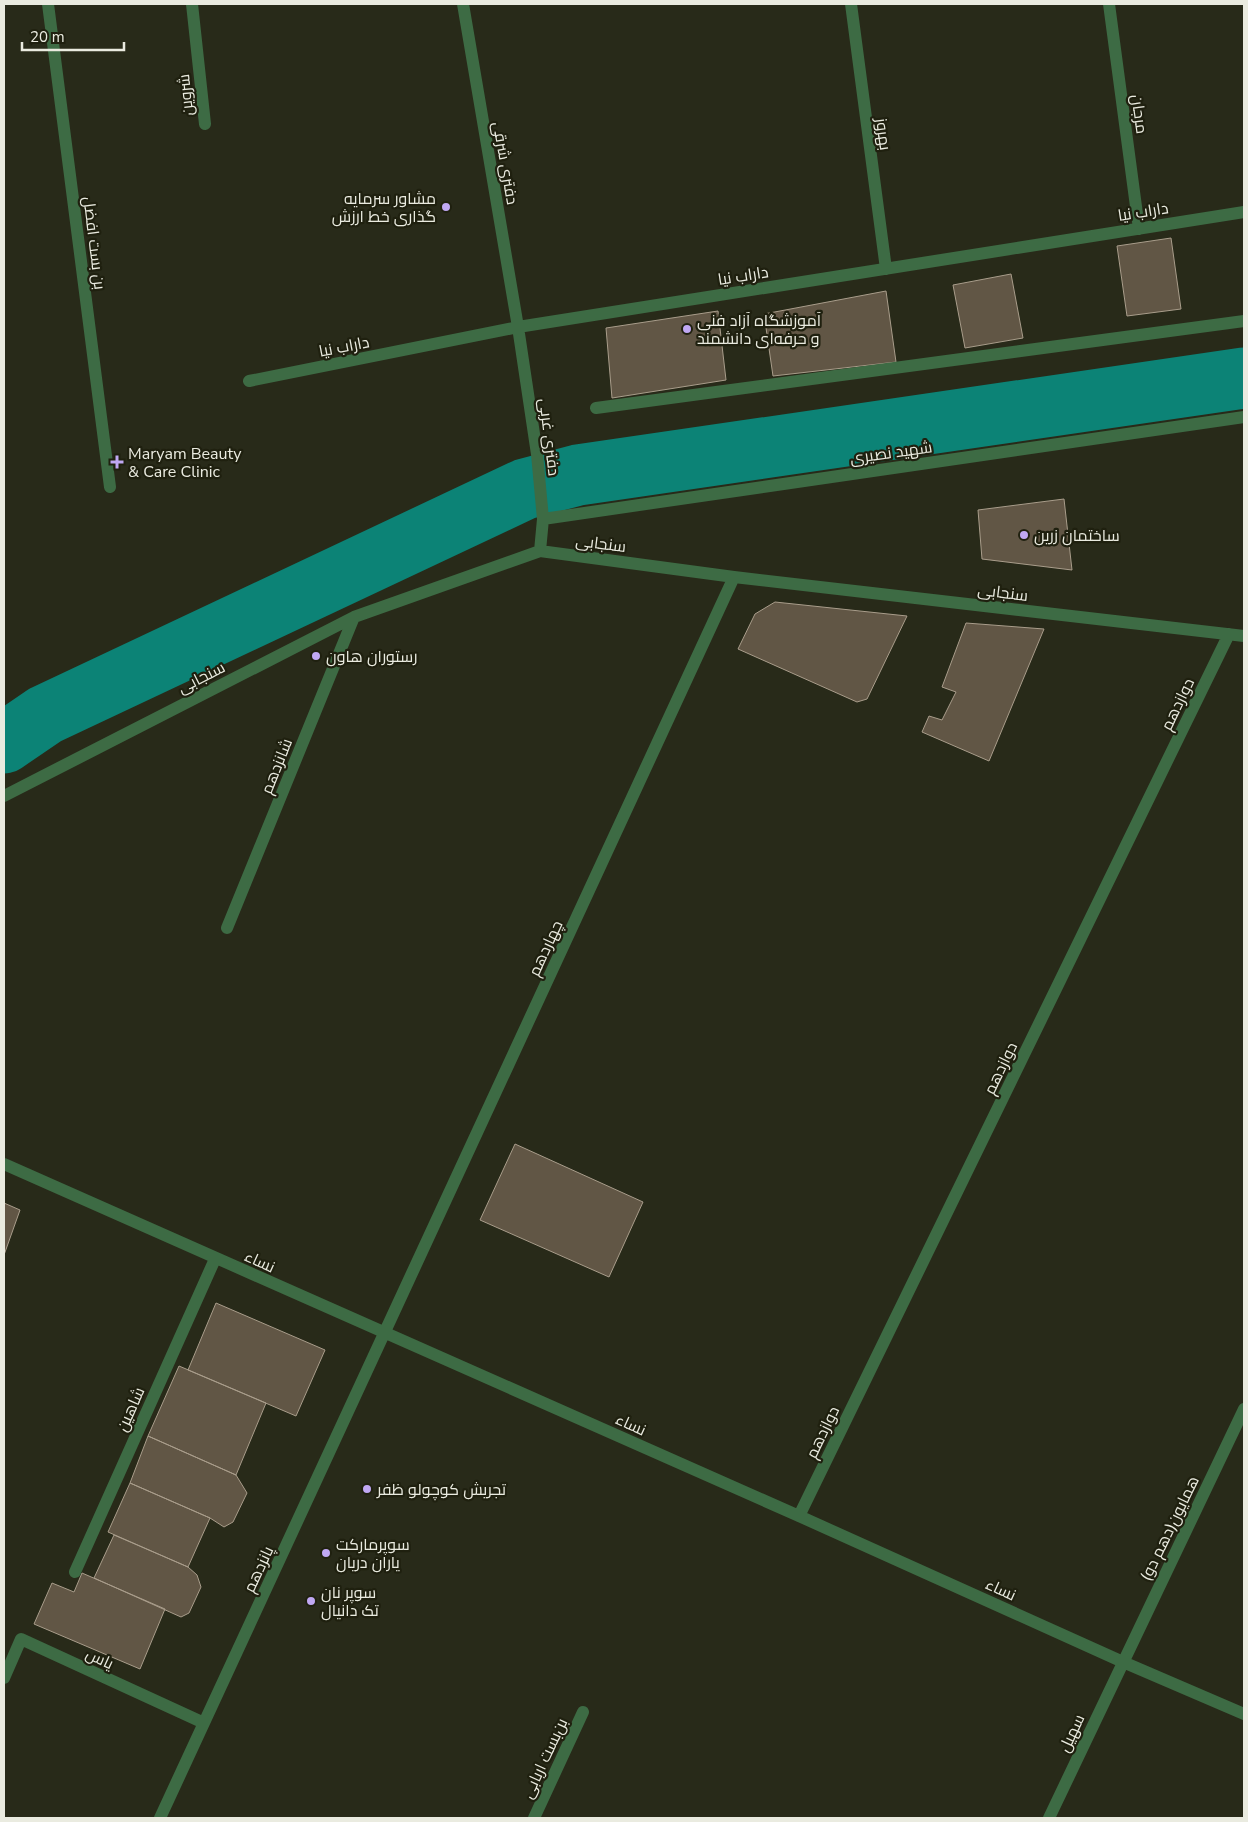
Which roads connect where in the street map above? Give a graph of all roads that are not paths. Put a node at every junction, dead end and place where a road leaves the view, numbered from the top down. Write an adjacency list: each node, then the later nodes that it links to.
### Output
1 (48, 4): 15 (street, بن بست افضل)
2 (192, 4): 6 (street, شروین)
3 (462, 4): 11 (street, دفتری شرقی)
4 (850, 4): 9 (street, بهروز)
5 (1109, 4): 8 (street, مرجان)
6 (205, 124)
7 (1244, 212): 8 (street, داراب نیا)
8 (1139, 228): 9 (street, داراب نیا)
9 (886, 269): 11 (street, داراب نیا)
10 (1244, 321): 13 (street)
11 (518, 327): 12 (street, داراب نیا); 16 (street, دفتری غربی)
12 (249, 381)
13 (596, 408)
14 (1244, 417): 16 (street, شهید نصیری)
15 (110, 487)
16 (543, 519): 17 (street, دفتری غربی)
17 (540, 552): 18 (street, سنجابی); 19 (street, سنجابی)
18 (734, 577): 20 (street, سنجابی); 26 (street, چهاردهم)
19 (354, 617): 22 (street, سنجابی); 23 (street, شانزدهم)
20 (1230, 634): 21 (street, سنجابی); 28 (street, دوازدهم)
21 (1244, 636)
22 (4, 796)
23 (227, 928)
24 (4, 1164): 25 (street, نساء)
25 (216, 1259): 26 (street, نساء); 29 (street, شاهین)
26 (385, 1333): 28 (street, نساء); 34 (street, پانزدهم)
27 (1244, 1410): 30 (street, همایون(دهم دو))
28 (799, 1516): 30 (street, نساء)
29 (75, 1572)
30 (1123, 1662): 33 (street, نساء); 37 (street, سهیل)
31 (4, 1678): 34 (street, یاس)
32 (583, 1712): 36 (street, بن‌بست اربابی)
33 (1244, 1714)
34 (204, 1723): 35 (street, پانزدهم)
35 (160, 1818)
36 (534, 1818)
37 (1049, 1818)

